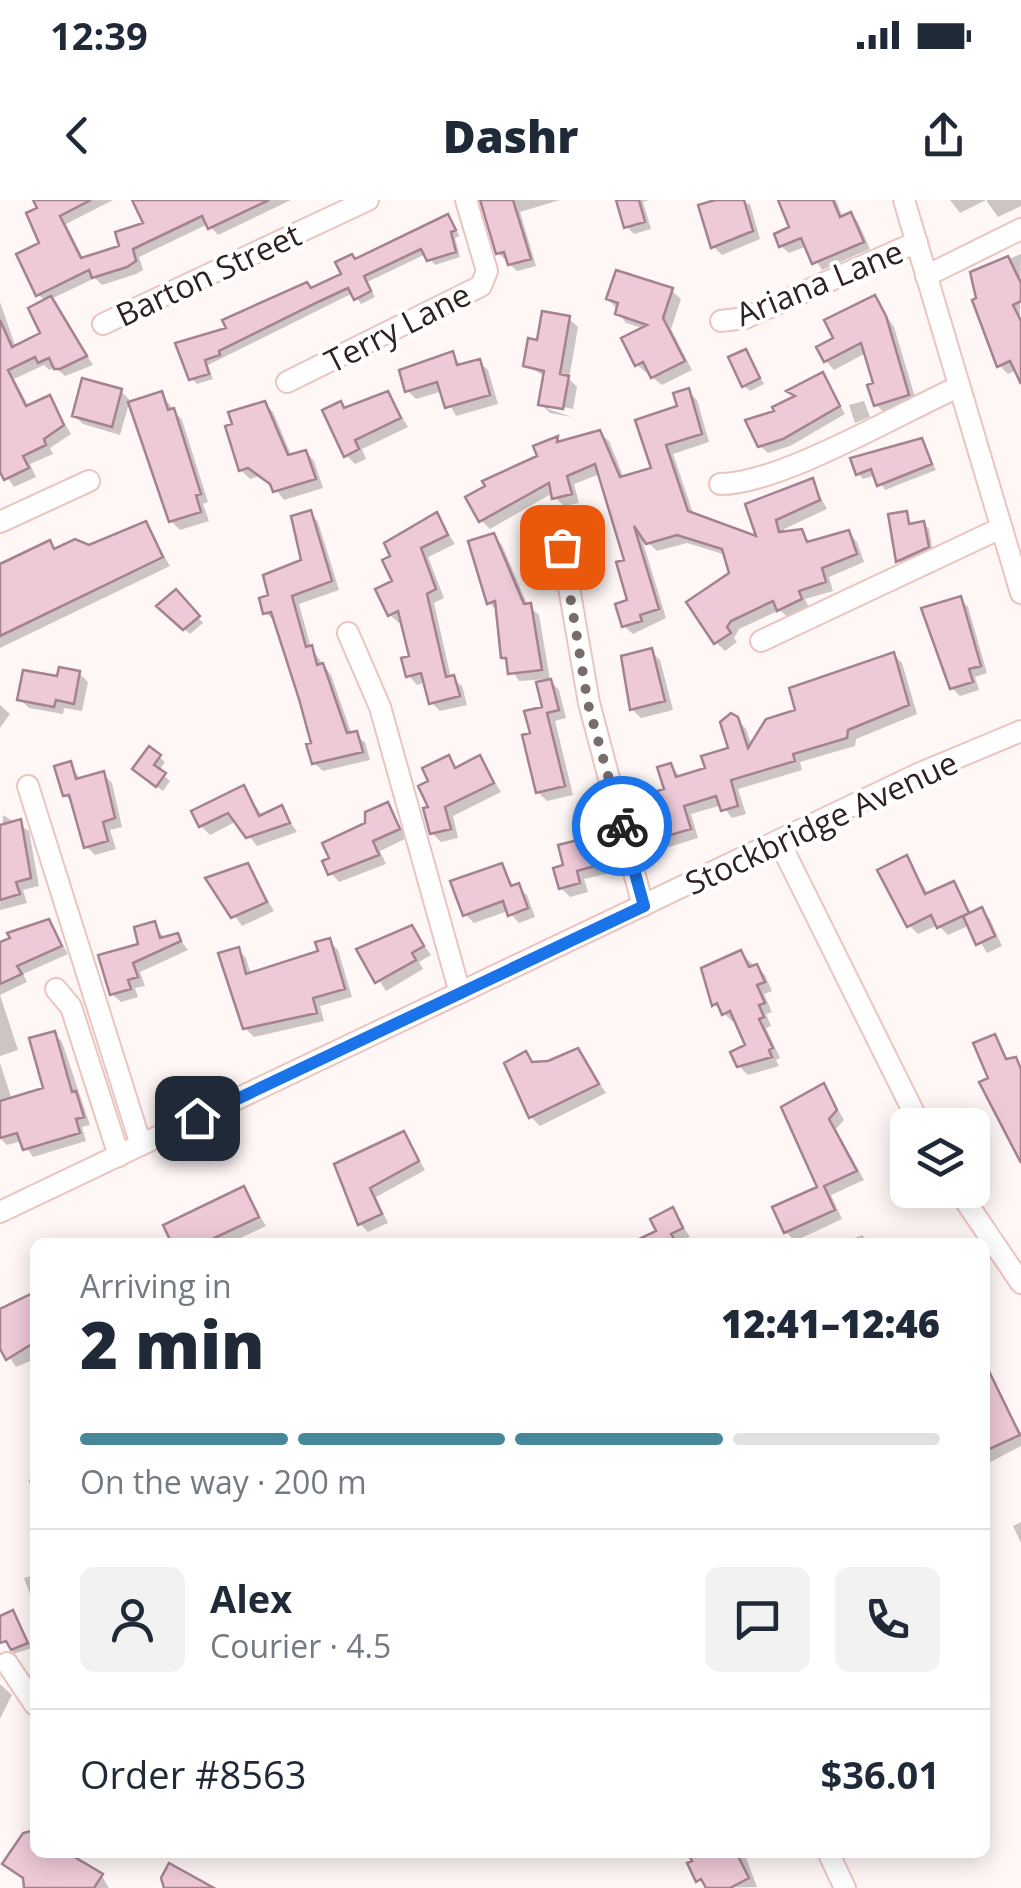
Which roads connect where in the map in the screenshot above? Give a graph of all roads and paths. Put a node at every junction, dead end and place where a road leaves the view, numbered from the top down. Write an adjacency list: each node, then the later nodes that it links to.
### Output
1 (368, 200): 8 (street, Barton Street)
2 (466, 200): 9 (street, Terry Lane)
3 (904, 200): 5 (street)
4 (1021, 228): 6 (street)
5 (916, 242): 6 (street); 7 (street, Ariana Lane)
6 (926, 276): 10 (street)
7 (721, 321)
8 (102, 324)
9 (287, 382)
10 (958, 387): 12 (street); 14 (street)
11 (89, 481): 13 (street)
12 (720, 484)
13 (0, 522)
14 (1001, 528): 16 (street); 18 (street)
15 (562, 547): 22 (street)
16 (1021, 594)
17 (348, 633): 24 (street)
18 (761, 641)
19 (1021, 730): 21 (street, Stockbridge Avenue)
20 (28, 786): 26 (street)
21 (779, 841): 22 (street, Stockbridge Avenue); 25 (street)
22 (644, 906): 24 (street, Stockbridge Avenue)
23 (56, 988): 27 (street)
24 (460, 993): 26 (street, Stockbridge Avenue)
25 (912, 1108)
26 (141, 1145): 27 (street, Stockbridge Avenue)
27 (119, 1156): 29 (street, Stockbridge Avenue)
28 (970, 1208): 30 (street)
29 (0, 1212)
30 (1021, 1283)
31 (7, 1663): 32 (street)
32 (30, 1698)
33 (831, 1858): 34 (street)
34 (845, 1888)

